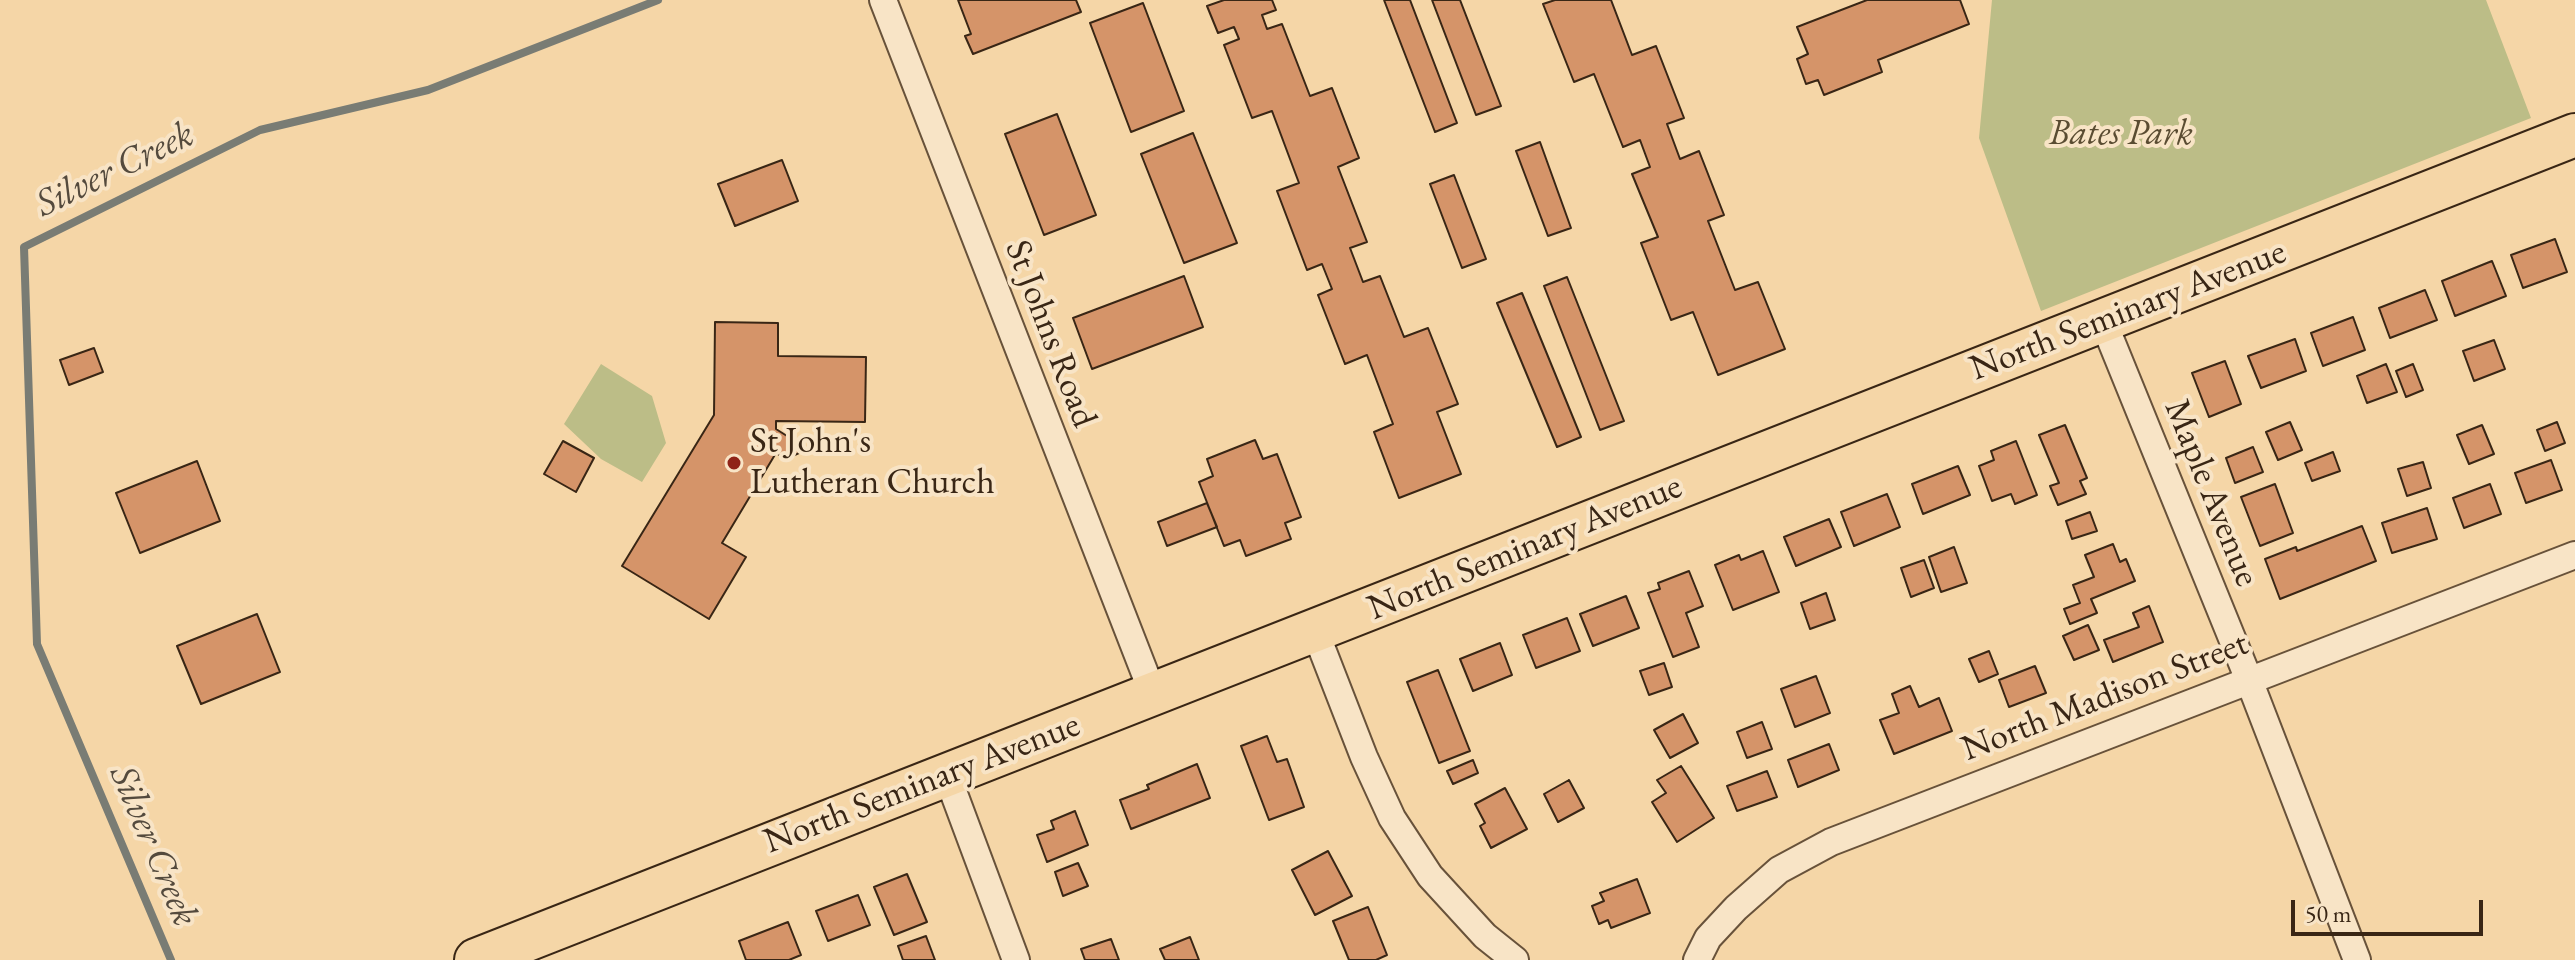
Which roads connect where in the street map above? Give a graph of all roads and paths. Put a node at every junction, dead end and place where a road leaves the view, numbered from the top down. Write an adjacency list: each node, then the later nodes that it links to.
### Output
1 (883, 0): 7 (street, St Johns Road)
2 (2575, 135): 3 (main road, North Seminary Avenue)
3 (2103, 321): 5 (main road, North Seminary Avenue); 6 (street, Maple Avenue)
4 (2575, 555): 6 (street, North Madison Street)
5 (1315, 631): 7 (main road, North Seminary Avenue); 11 (street)
6 (2249, 680): 12 (street, North Madison Street); 13 (street, Maple Avenue)
7 (1153, 694): 8 (main road, North Seminary Avenue)
8 (947, 775): 9 (main road, North Seminary Avenue); 10 (street)
9 (476, 960)
10 (1016, 960)
11 (1515, 960)
12 (1697, 960)
13 (2357, 960)

